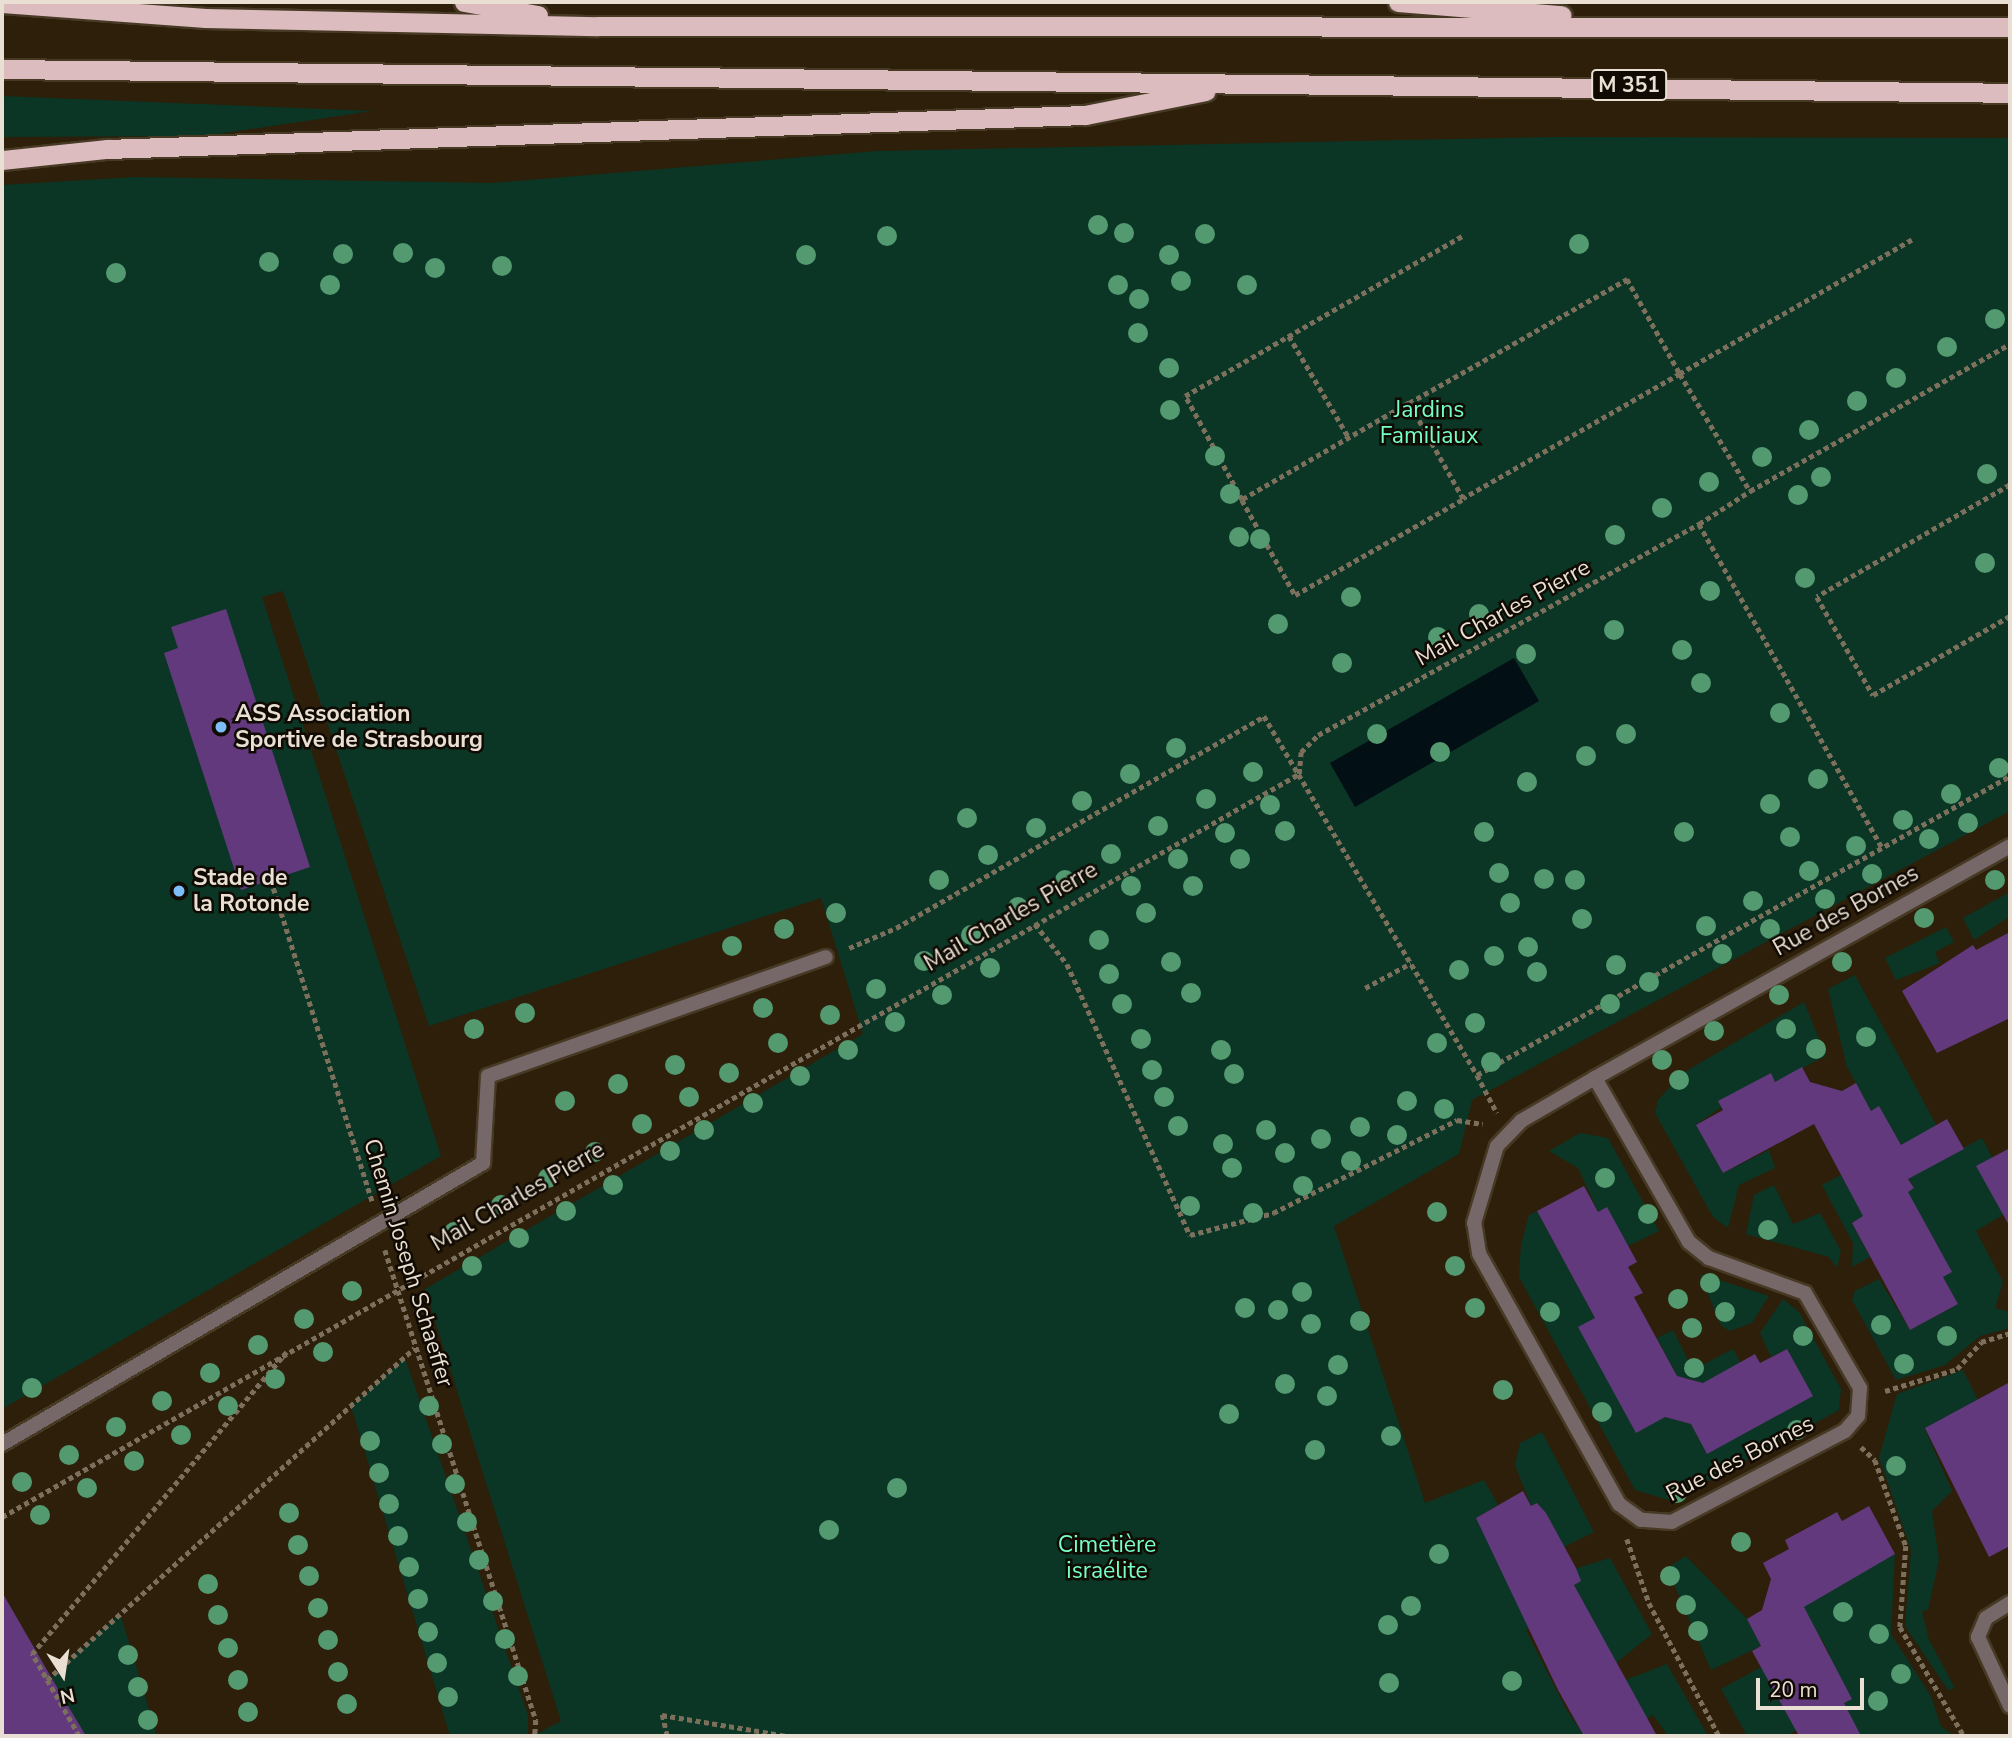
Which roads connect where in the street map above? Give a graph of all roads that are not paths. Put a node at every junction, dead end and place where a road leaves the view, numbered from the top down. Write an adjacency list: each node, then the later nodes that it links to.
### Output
1 (464, 2): 4 (highway)
2 (1398, 2): 5 (highway)
3 (2, 3): 4 (highway)
4 (598, 26): 5 (highway)
5 (1702, 27): 6 (highway)
6 (2010, 27)
7 (2, 69): 8 (highway)
8 (1248, 82): 9 (highway, M 351); 10 (highway)
9 (2010, 93)
10 (2, 160)
11 (2010, 846): 13 (street, Rue des Bornes)
12 (826, 957): 14 (street)
13 (1595, 1078): 13 (street, Rue des Bornes)
14 (2, 1444)
15 (2010, 1603): 16 (street)
16 (2010, 1706)

